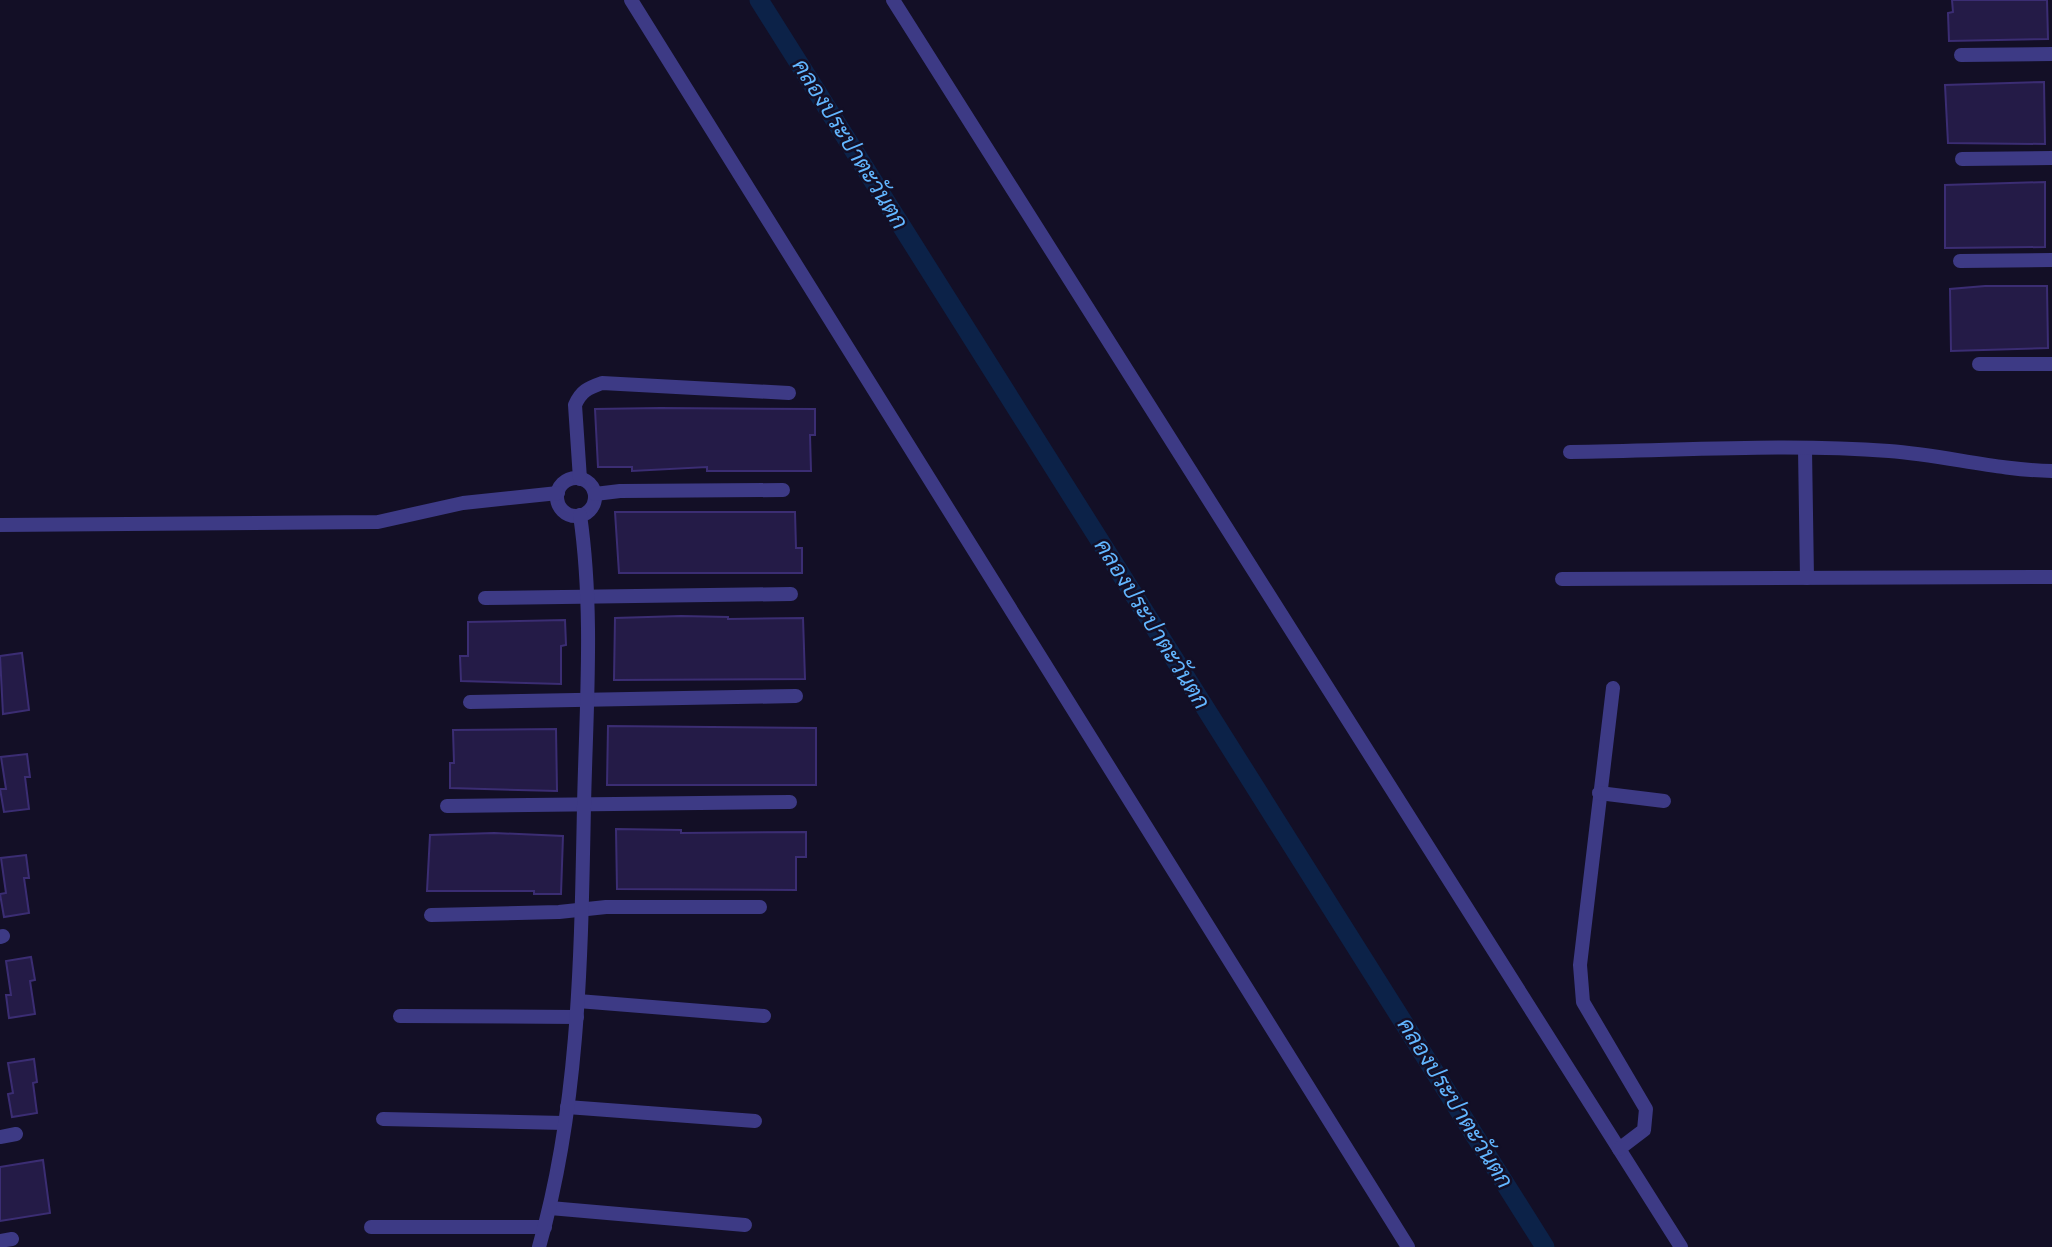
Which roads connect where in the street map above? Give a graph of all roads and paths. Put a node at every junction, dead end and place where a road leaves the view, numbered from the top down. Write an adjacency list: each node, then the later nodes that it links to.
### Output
1 (631, 0): 55 (street)
2 (893, 0): 49 (street)
3 (2052, 54): 4 (street)
4 (1961, 55)
5 (2052, 158): 6 (street)
6 (1962, 159)
7 (2052, 260): 8 (street)
8 (1960, 261)
9 (1979, 364): 10 (street)
10 (2052, 364)
11 (789, 393): 15 (street)
12 (1805, 449): 13 (street); 14 (street); 22 (street)
13 (1570, 452)
14 (2052, 471)
15 (580, 479): 17 (street); 18 (street)
16 (783, 490): 18 (street)
17 (558, 493): 19 (street); 20 (street)
18 (595, 494): 19 (street)
19 (580, 515): 25 (street)
20 (0, 525)
21 (2052, 577): 22 (street)
22 (1807, 578): 23 (street)
23 (1562, 579)
24 (791, 594): 25 (street)
25 (589, 596): 26 (street); 29 (street)
26 (485, 598)
27 (1613, 688): 31 (street)
28 (796, 696): 29 (street)
29 (587, 701): 30 (street); 34 (street)
30 (470, 702)
31 (1599, 793): 32 (street); 49 (street)
32 (1664, 801)
33 (790, 802): 34 (street)
34 (584, 804): 35 (street); 37 (street)
35 (447, 807)
36 (760, 907): 37 (street)
37 (583, 909): 38 (street); 39 (street)
38 (432, 915)
39 (578, 1001): 41 (street); 42 (street)
40 (400, 1016): 42 (street)
41 (764, 1016)
42 (577, 1017): 43 (street)
43 (567, 1107): 45 (street); 46 (street)
44 (383, 1119): 46 (street)
45 (755, 1121)
46 (564, 1123): 50 (street)
47 (16, 1134): 48 (street)
48 (0, 1137)
49 (1619, 1149): 56 (street)
50 (550, 1208): 51 (street); 53 (street)
51 (745, 1225)
52 (371, 1227): 53 (street)
53 (545, 1227): 54 (street)
54 (539, 1247)
55 (1408, 1247)
56 (1681, 1247)

